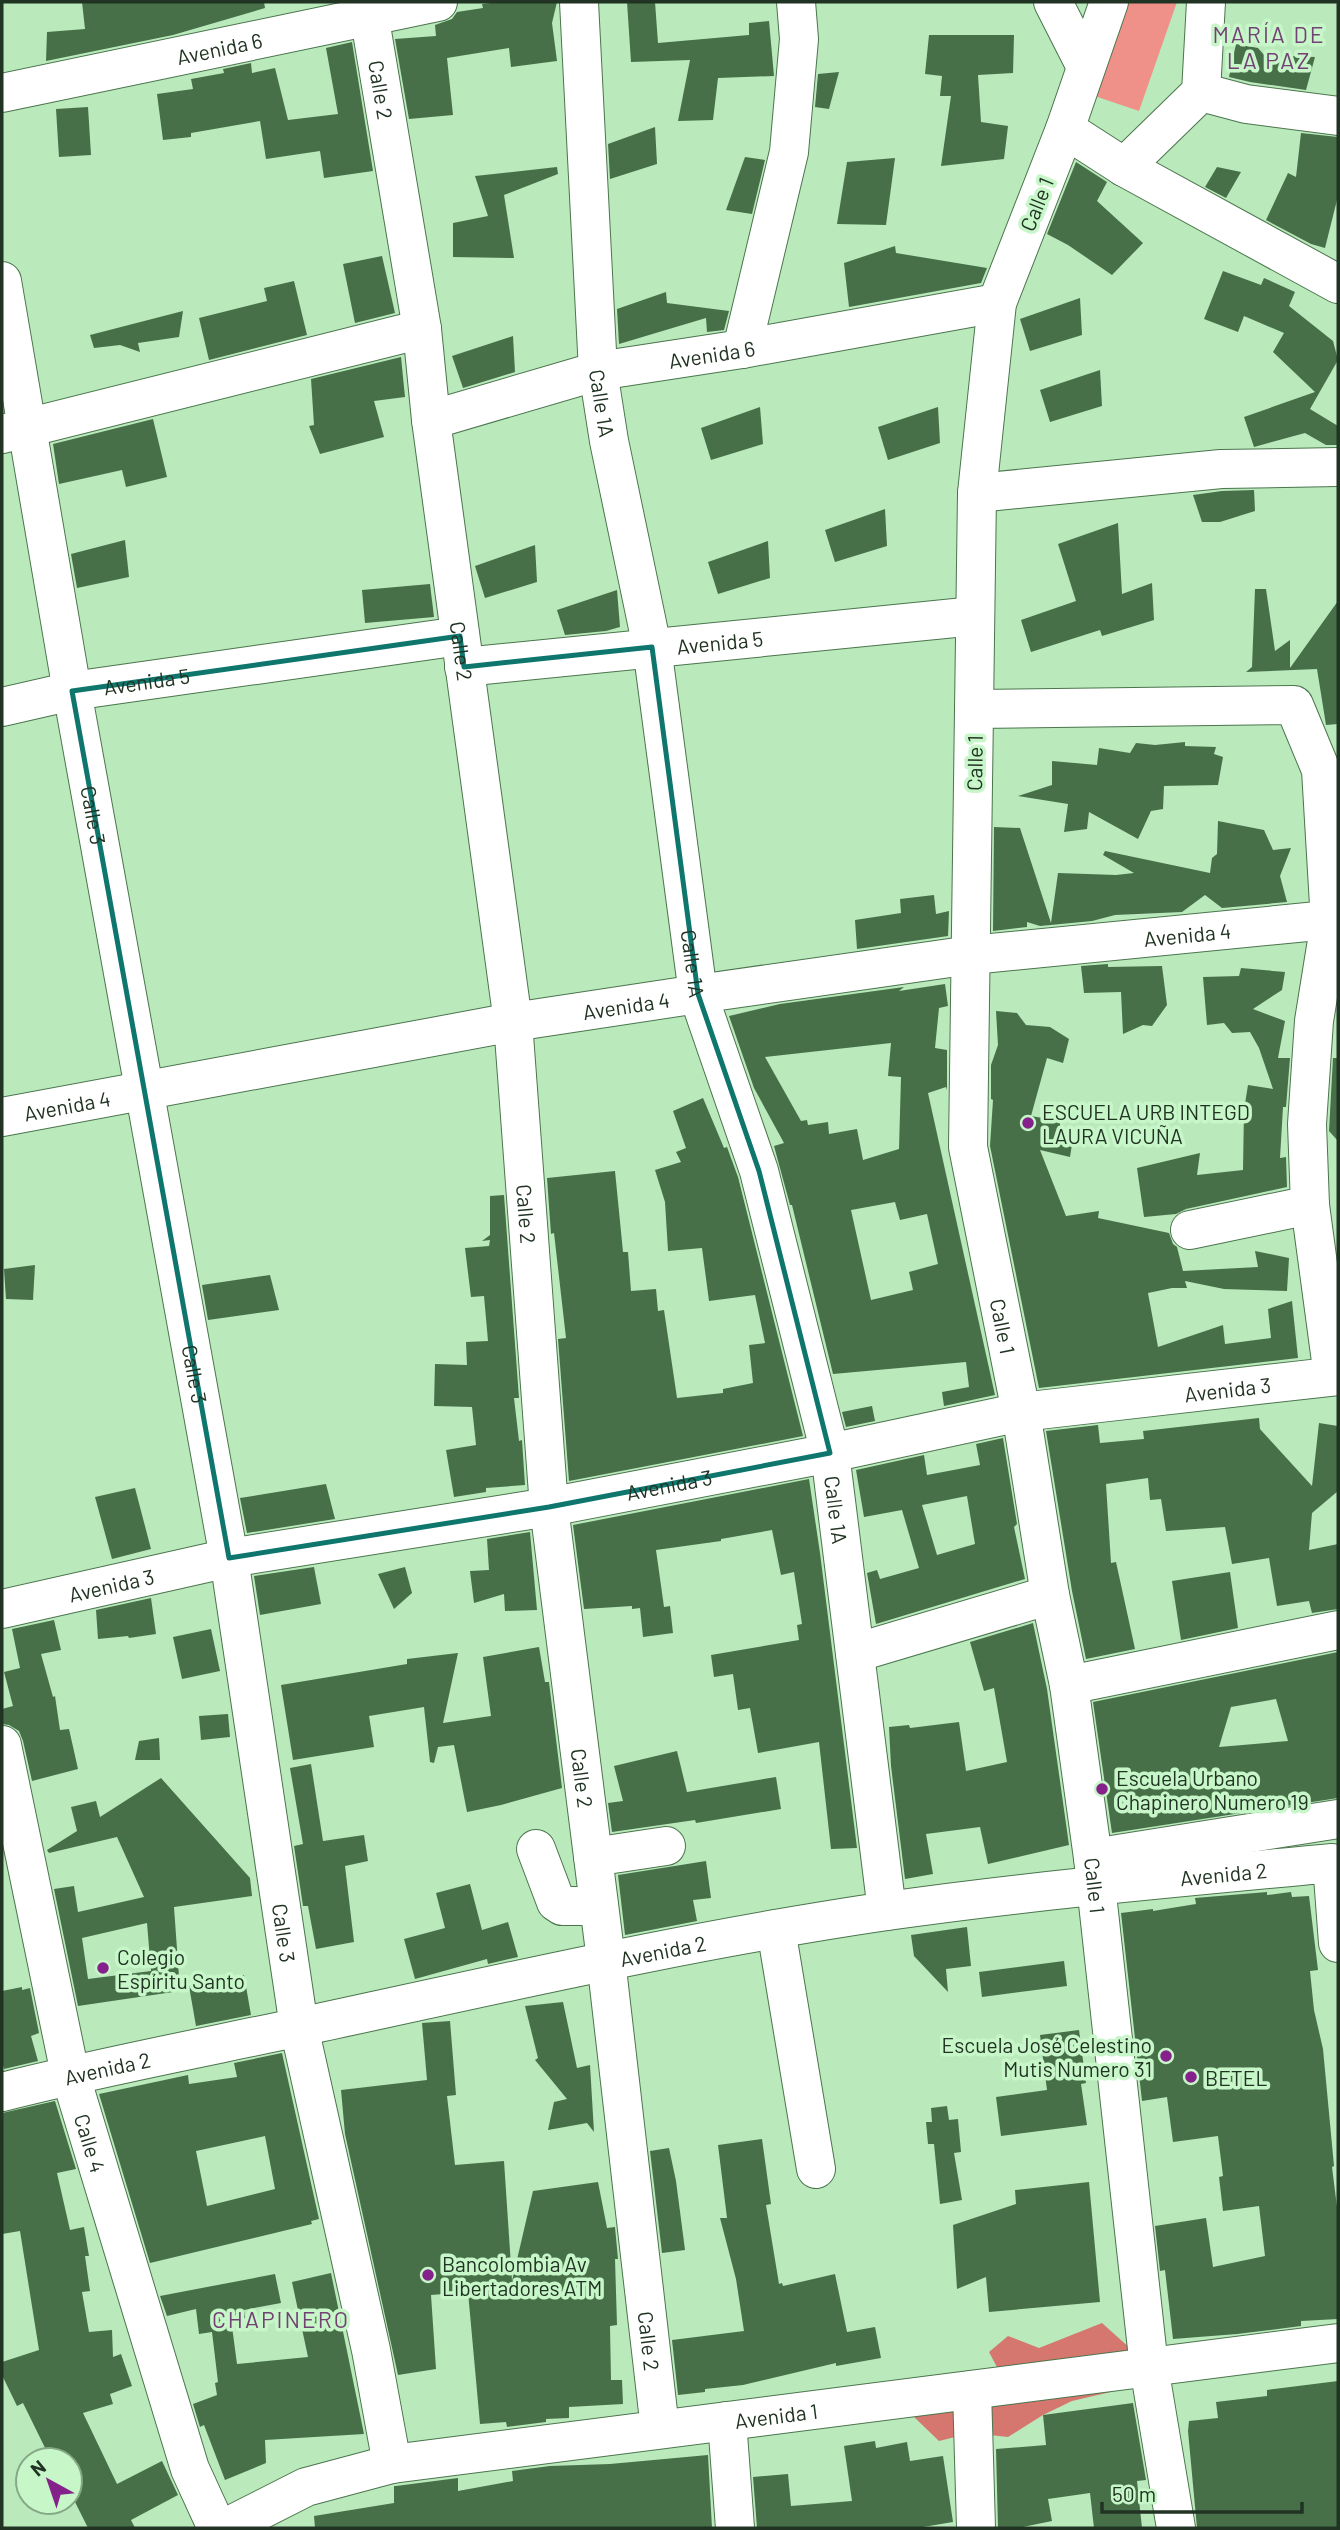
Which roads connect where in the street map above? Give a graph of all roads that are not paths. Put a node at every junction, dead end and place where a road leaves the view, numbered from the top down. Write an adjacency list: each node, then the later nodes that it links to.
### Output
1 (438, 2): 7 (street, Avenida 6)
2 (579, 2): 19 (street, Calle 1A)
3 (796, 2): 18 (street)
4 (1054, 2): 8 (street)
5 (1109, 2): 8 (street, Calle 1)
6 (1206, 2): 9 (street)
7 (369, 10): 10 (street, Avenida 6); 17 (street, Calle 2)
8 (1086, 67): 12 (street, Calle 1)
9 (1200, 92): 11 (street); 13 (street)
10 (2, 93)
11 (1338, 116)
12 (1065, 129): 13 (street); 16 (street, Calle 1)
13 (1124, 167): 15 (street)
14 (2, 281): 21 (street, Calle 3)
15 (1338, 284)
16 (996, 303): 18 (street, Avenida 6); 23 (street, Calle 1)
17 (422, 329): 20 (street, Calle 2); 21 (street)
18 (742, 349): 19 (street, Avenida 6)
19 (598, 371): 20 (street, Avenida 6); 25 (street, Calle 1A)
20 (431, 420): 26 (street, Calle 2)
21 (14, 432): 27 (street, Calle 3)
22 (1338, 467): 23 (street)
23 (977, 493): 24 (street, Calle 1)
24 (975, 616): 25 (street, Avenida 5); 29 (street, Calle 1)
25 (652, 647): 26 (street, Avenida 5); 33 (street, Calle 1A)
26 (462, 651): 27 (street, Avenida 5); 34 (street, Calle 2)
27 (72, 691): 28 (street, Avenida 5); 35 (street, Calle 3)
28 (2, 707)
29 (974, 709): 30 (street); 32 (street, Calle 1)
30 (1329, 770): 31 (street)
31 (1334, 920): 32 (street, Avenida 4); 37 (street)
32 (971, 955): 33 (street, Avenida 4); 40 (street, Calle 1)
33 (698, 994): 34 (street, Avenida 4); 41 (street, Calle 1A)
34 (513, 1023): 35 (street, Avenida 4); 42 (street, Calle 2)
35 (145, 1089): 36 (street, Avenida 4); 43 (street, Calle 3)
36 (2, 1117)
37 (1310, 1205): 38 (street); 39 (street)
38 (1190, 1230)
39 (1336, 1376): 40 (street, Avenida 3)
40 (1021, 1412): 41 (street, Avenida 3); 44 (street, Calle 1)
41 (830, 1453): 42 (street, Avenida 3); 47 (street, Calle 1A)
42 (549, 1507): 43 (street, Avenida 3); 53 (street, Calle 2)
43 (229, 1558): 45 (street, Avenida 3); 60 (street, Calle 3)
44 (1050, 1595): 47 (street); 48 (street, Calle 1)
45 (2, 1609)
46 (1338, 1630): 48 (street)
47 (855, 1653): 56 (street, Calle 1A)
48 (1069, 1685): 54 (street, Calle 1)
49 (2, 1745): 61 (street, Calle 4)
50 (1338, 1819): 54 (street)
51 (666, 1846): 53 (street)
52 (536, 1849): 55 (street)
53 (593, 1857): 55 (street, Calle 2)
54 (1094, 1872): 56 (street, Avenida 2); 58 (street, Avenida 2); 65 (street, Calle 1)
55 (599, 1906): 59 (street, Calle 2)
56 (887, 1911): 57 (street, Avenida 2)
57 (776, 1929): 59 (street, Avenida 2); 63 (street)
58 (1338, 1943)
59 (606, 1960): 60 (street, Avenida 2); 68 (street, Calle 2)
60 (299, 2027): 61 (street, Avenida 2); 69 (street, Calle 3)
61 (70, 2074): 62 (street, Avenida 2); 70 (street, Calle 4)
62 (2, 2092)
63 (816, 2169)
64 (1338, 2343): 65 (street, Avenida 1)
65 (1149, 2367): 66 (street, Avenida 1); 74 (street, Calle 1)
66 (972, 2390): 67 (street, Avenida 1); 73 (street)
67 (727, 2421): 68 (street, Avenida 1); 72 (street)
68 (660, 2429): 69 (street, Avenida 1)
69 (392, 2464): 71 (street, Avenida 1)
70 (217, 2528)
71 (225, 2528)
72 (735, 2528)
73 (976, 2528)
74 (1176, 2528)

